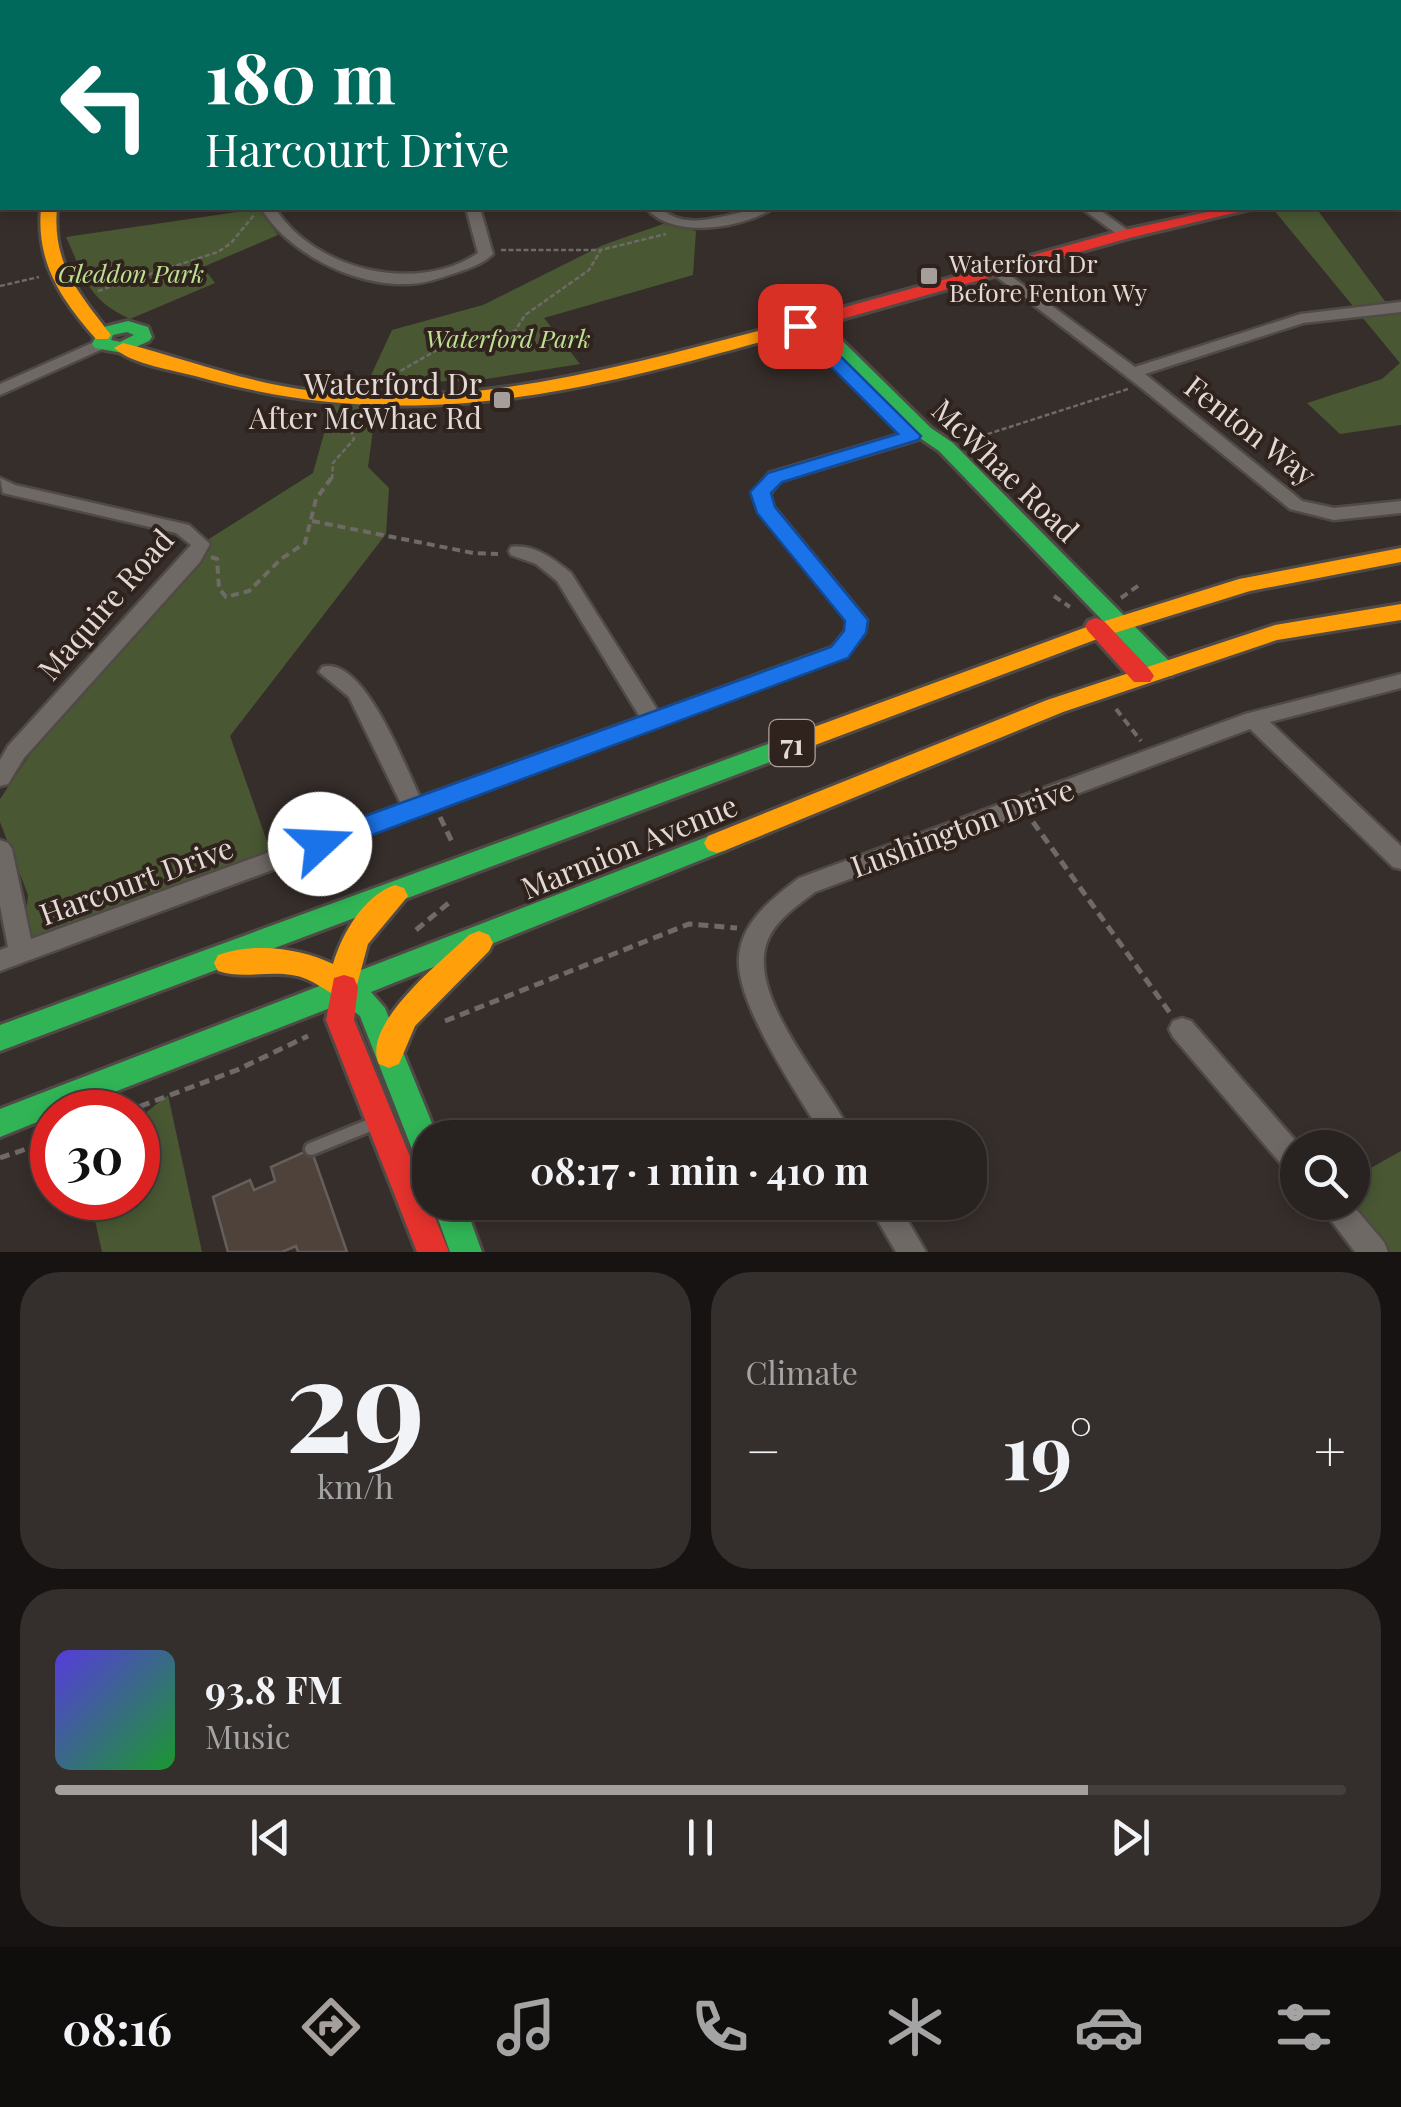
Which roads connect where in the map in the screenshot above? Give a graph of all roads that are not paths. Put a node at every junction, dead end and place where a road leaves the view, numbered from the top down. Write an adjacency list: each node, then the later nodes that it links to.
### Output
1 (49, 210): 14 (main road)
2 (63, 210): 14 (main road)
3 (269, 210): 4 (street)
4 (474, 210)
5 (654, 210): 6 (street)
6 (760, 210)
7 (1091, 210): 10 (street)
8 (1202, 210): 10 (main road)
9 (1235, 210): 10 (main road)
10 (1122, 231): 11 (main road)
11 (993, 267): 13 (main road); 15 (street, Fenton Way)
12 (1401, 306): 15 (street, Fenton Way)
13 (802, 320): 14 (main road); 17 (main road, McWhae Road)
14 (118, 338): 16 (street)
15 (1140, 378): 19 (street, Fenton Way)
16 (0, 390)
17 (918, 434): 23 (main road, McWhae Road); 23 (main road, McWhae Road); 27 (street, Harcourt Drive)
18 (3, 490): 29 (street, Maquire Road)
19 (1401, 507)
20 (518, 551): 27 (street)
21 (1401, 555): 23 (main road, Marmion Avenue / 71)
22 (1401, 612): 25 (main road, Marmion Avenue / 71)
23 (1110, 627): 25 (main road, McWhae Road); 33 (main road, Marmion Avenue / 71)
24 (329, 672): 30 (street)
25 (1153, 673): 34 (main road, Marmion Avenue / 71)
26 (1401, 680): 28 (street, Lushington Drive)
27 (652, 719): 30 (street, Harcourt Drive)
28 (1252, 719): 32 (street); 42 (street, Lushington Drive)
29 (0, 778)
30 (423, 804): 35 (street, Harcourt Drive)
31 (0, 849): 35 (street)
32 (1401, 860)
33 (417, 881): 36 (main road, Marmion Avenue / 71); 37 (main road)
34 (484, 938): 37 (main road, Marmion Avenue / 71); 40 (main road)
35 (11, 958)
36 (194, 965): 37 (main road); 39 (main road, Marmion Avenue / 71)
37 (344, 987): 40 (main road); 43 (main road); 44 (main road, Marmion Avenue / 71)
38 (1182, 1029): 45 (street)
39 (0, 1038)
40 (390, 1055): 41 (main road)
41 (415, 1120)
42 (830, 1120)
43 (381, 1121): 46 (lane); 50 (main road)
44 (0, 1123)
45 (1280, 1142)
46 (311, 1150)
47 (454, 1220): 51 (main road)
48 (892, 1220): 52 (street)
49 (1347, 1220): 53 (street)
50 (433, 1252)
51 (466, 1252)
52 (912, 1252)
53 (1374, 1252)

